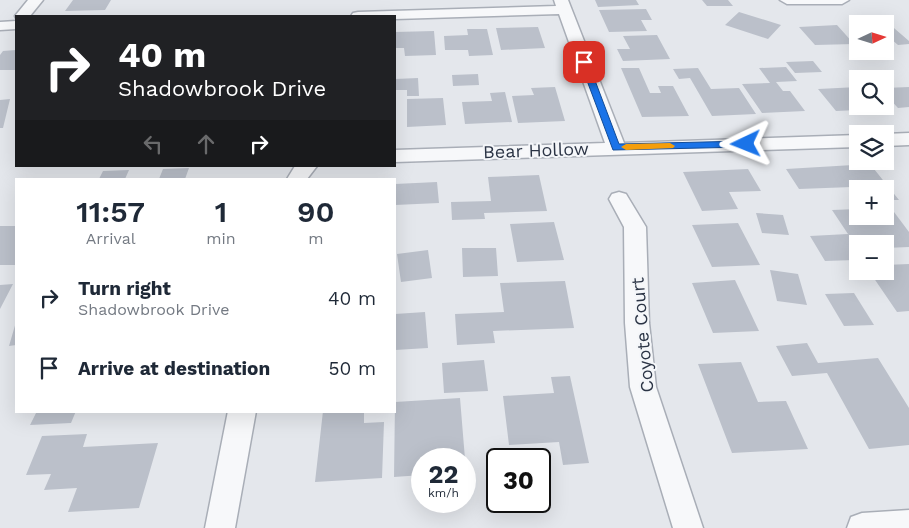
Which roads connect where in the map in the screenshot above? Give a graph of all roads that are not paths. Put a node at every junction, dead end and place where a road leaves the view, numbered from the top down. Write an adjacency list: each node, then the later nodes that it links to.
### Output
1 (36, 0): 5 (street)
2 (787, 0): 3 (street)
3 (842, 0)
4 (563, 5): 6 (street); 10 (street)
5 (22, 15)
6 (377, 15)
7 (849, 141): 10 (street, Bear Hollow)
8 (894, 141): 9 (street)
9 (907, 142)
10 (616, 147): 11 (street, Bear Hollow)
11 (396, 156)
12 (306, 167): 13 (street)
13 (296, 178)
14 (619, 199): 18 (street, Coyote Court)
15 (242, 413): 17 (street)
16 (909, 525): 19 (street)
17 (220, 528)
18 (688, 528)
19 (862, 528)

